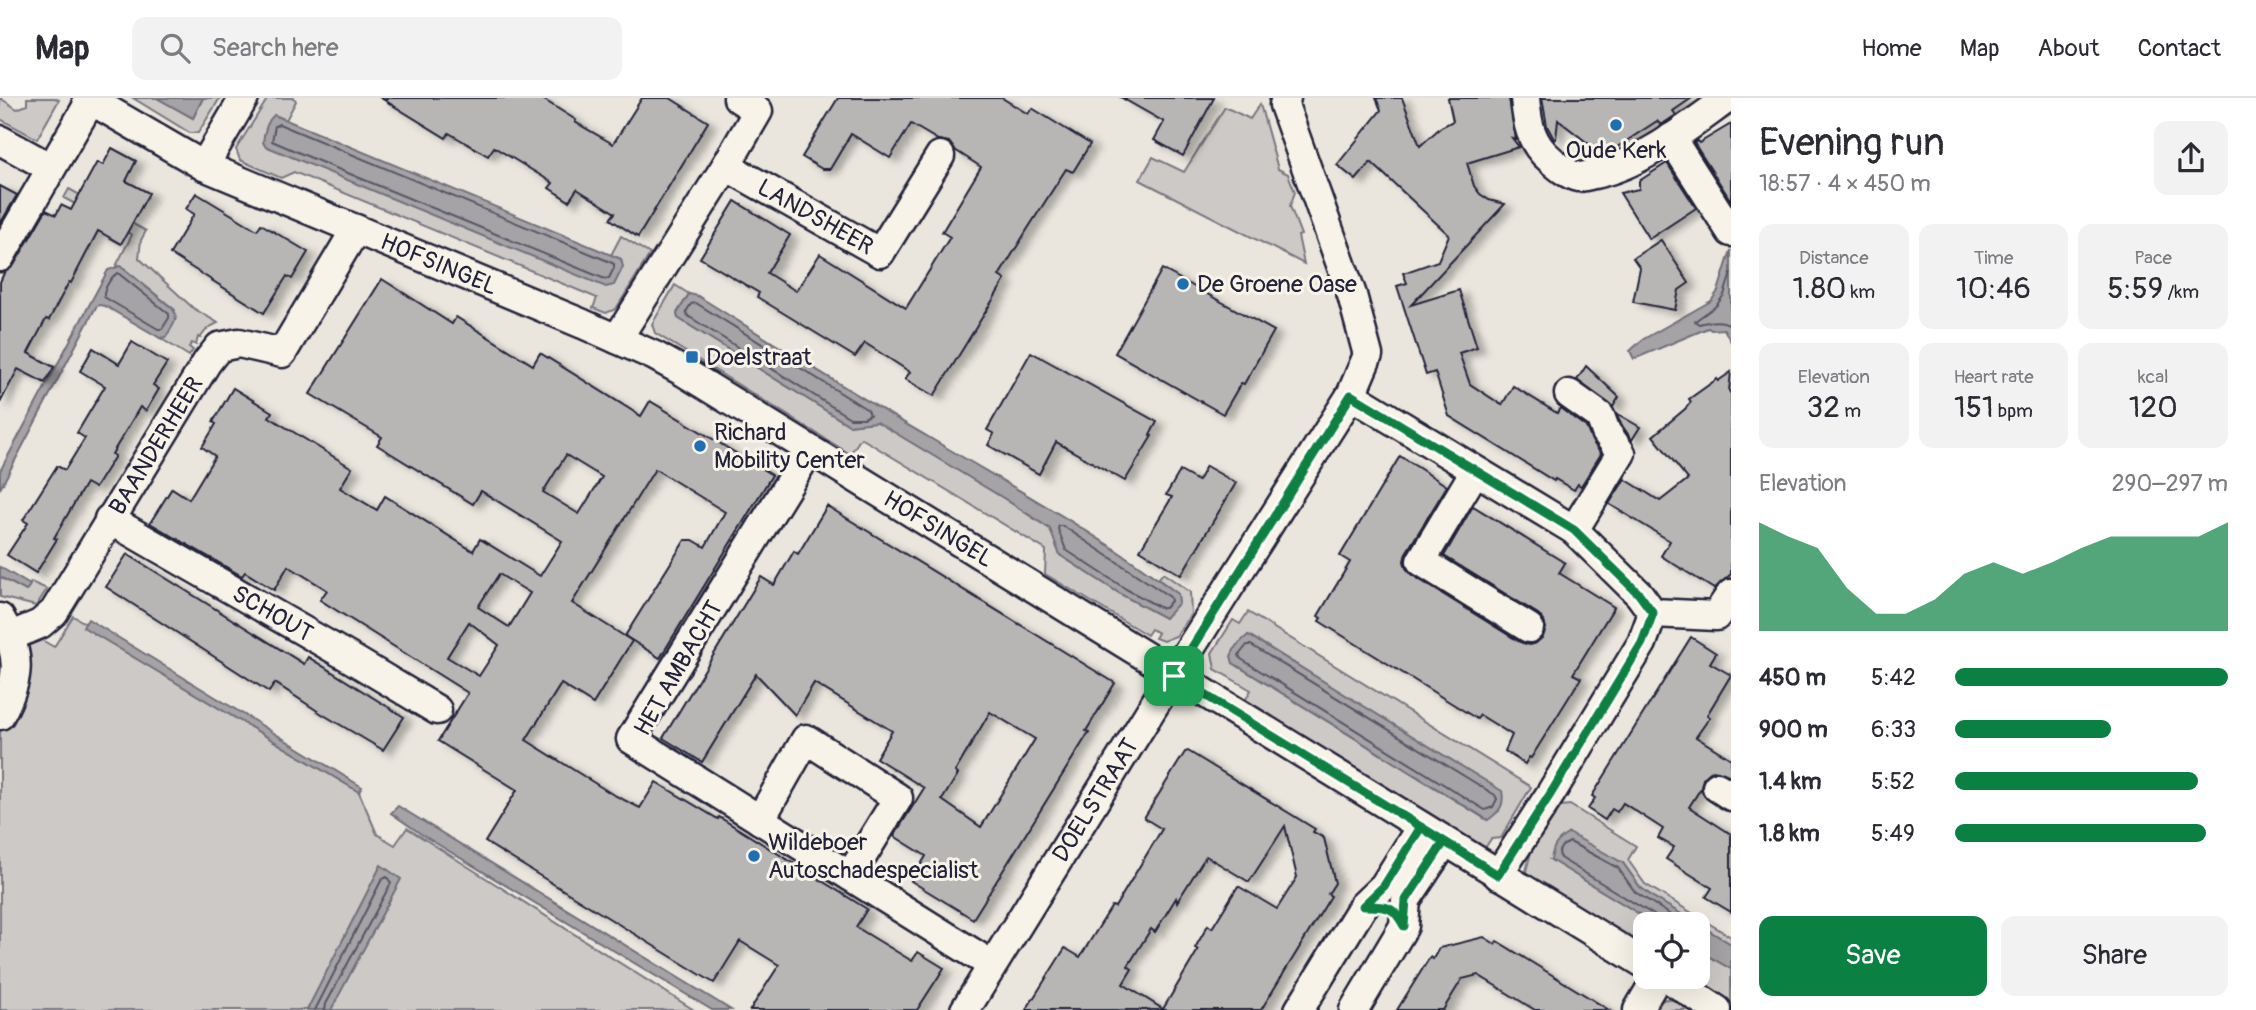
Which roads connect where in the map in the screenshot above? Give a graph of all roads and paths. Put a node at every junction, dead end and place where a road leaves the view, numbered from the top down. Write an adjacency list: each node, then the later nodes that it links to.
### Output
1 (244, 98): 10 (street)
2 (1286, 98): 18 (street, DOELSTRAAT)
3 (1525, 98): 7 (street)
4 (1728, 98): 7 (street)
5 (89, 99): 10 (street, HOFSINGEL); 12 (street)
6 (748, 104): 11 (street)
7 (1671, 138): 14 (street)
8 (0, 140): 12 (street)
9 (940, 156): 11 (street, LANDSHEER)
10 (204, 166): 13 (street, HOFSINGEL)
11 (726, 166): 16 (street)
12 (51, 168): 15 (street)
13 (356, 229): 16 (street, HOFSINGEL); 21 (street, BAANDERHEER)
14 (1731, 232)
15 (0, 257)
16 (617, 339): 19 (street, HOFSINGEL)
17 (1569, 394): 22 (street)
18 (1351, 395): 20 (street); 27 (street, DOELSTRAAT)
19 (809, 450): 27 (street, HOFSINGEL); 30 (street, HET AMBACHT)
20 (1475, 471): 22 (street); 26 (street)
21 (109, 519): 25 (street, BAANDERHEER); 28 (street, SCHOUT)
22 (1574, 530): 24 (street)
23 (1731, 594): 24 (street)
24 (1653, 613): 32 (street)
25 (6, 627): 29 (street, BAANDERHEER)
26 (1529, 628)
27 (1174, 676): 31 (street, HOFSINGEL); 37 (street, DOELSTRAAT)
28 (437, 710)
29 (0, 715)
30 (760, 820): 33 (street, HET AMBACHT); 33 (street)
31 (1433, 835): 32 (street, HOFSINGEL); 34 (street); 35 (street)
32 (1498, 875): 36 (street, HOFSINGEL)
33 (850, 876): 37 (street, HET AMBACHT)
34 (1363, 906): 35 (street); 41 (street)
35 (1404, 926): 42 (street)
36 (1633, 957)
37 (992, 965): 40 (street, DOELSTRAAT)
38 (1650, 989): 43 (street)
39 (1685, 989): 44 (street)
40 (965, 1010)
41 (1299, 1010)
42 (1354, 1010)
43 (1638, 1010)
44 (1717, 1010)

